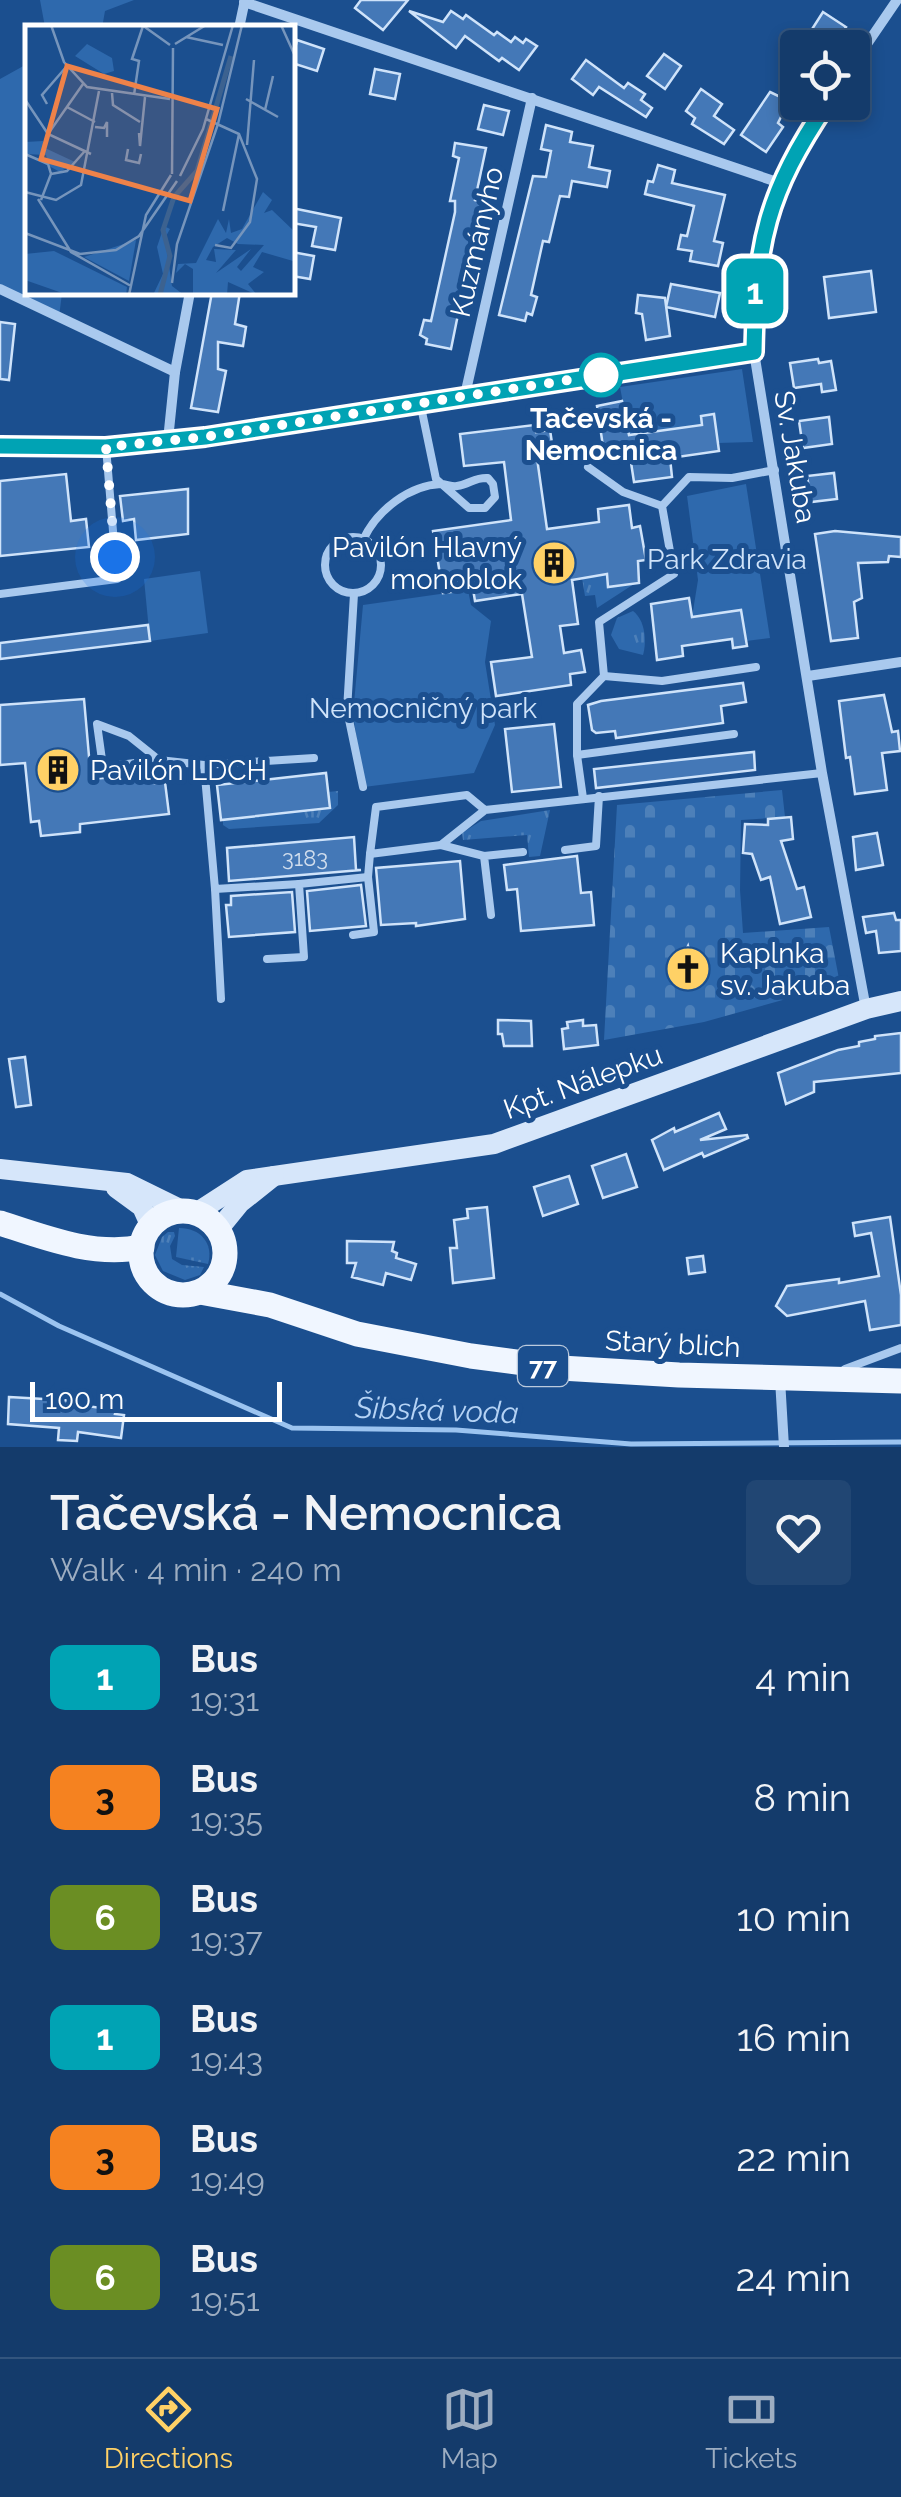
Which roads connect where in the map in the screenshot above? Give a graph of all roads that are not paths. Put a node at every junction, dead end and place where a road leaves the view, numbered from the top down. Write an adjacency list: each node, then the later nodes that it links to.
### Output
1 (898, 0): 3 (lane); 4 (street)
2 (245, 1): 5 (street)
3 (901, 7)
4 (870, 40)
5 (532, 98): 7 (street); 12 (street, Kuzmányho)
6 (817, 120): 7 (street, Sv. Jakuba)
7 (780, 182): 10 (street, Sv. Jakuba)
8 (0, 289): 11 (street)
9 (189, 295): 11 (street)
10 (754, 352): 12 (street); 18 (street, Sv. Jakuba)
11 (175, 372): 14 (street)
12 (466, 394): 13 (street)
13 (420, 402): 14 (street); 19 (lane)
14 (168, 440): 16 (street)
15 (0, 446): 16 (street)
16 (106, 447): 22 (lane)
17 (588, 467): 20 (lane)
18 (775, 470): 20 (lane); 27 (street, Sv. Jakuba)
19 (439, 484): 19 (lane); 21 (lane)
20 (662, 506): 26 (lane)
21 (364, 538): 23 (lane); 23 (lane)
22 (0, 594)
23 (354, 594): 34 (lane)
24 (901, 662): 27 (street)
25 (756, 667): 26 (lane)
26 (604, 676): 29 (lane)
27 (808, 676): 33 (street, Sv. Jakuba)
28 (734, 734): 29 (lane)
29 (577, 755): 36 (lane)
30 (314, 758): 32 (lane)
31 (159, 760): 31 (lane); 32 (lane)
32 (204, 766): 45 (lane)
33 (822, 774): 35 (lane); 51 (street, Sv. Jakuba)
34 (363, 787)
35 (599, 796): 36 (lane); 39 (lane)
36 (582, 798): 37 (lane)
37 (484, 810): 38 (lane); 41 (lane)
38 (441, 845): 41 (lane); 42 (lane)
39 (565, 850)
40 (524, 852): 42 (lane)
41 (370, 854): 43 (lane)
42 (484, 856): 46 (lane)
43 (368, 877): 44 (lane); 47 (lane)
44 (299, 884): 45 (lane); 48 (lane)
45 (215, 889): 49 (lane)
46 (491, 914)
47 (353, 935)
48 (266, 959)
49 (221, 999)
50 (901, 1001): 51 (street, Kpt. Nálepku)
51 (866, 1009): 53 (street, Kpt. Nálepku)
52 (0, 1169): 54 (street)
53 (275, 1175): 55 (street, Kpt. Nálepku); 57 (street)
54 (101, 1180): 55 (street); 58 (street)
55 (191, 1213): 57 (main road); 58 (main road, 77)
56 (0, 1223): 59 (main road, 77)
57 (218, 1230): 60 (main road)
58 (146, 1237): 59 (main road, 77); 61 (main road)
59 (85, 1248): 61 (main road, 77)
60 (224, 1261): 62 (main road); 63 (main road, Starý blich / 77)
61 (148, 1275): 62 (main road, 77)
62 (200, 1292): 63 (main road, Starý blich / 77)
63 (270, 1305): 65 (main road, Starý blich / 77)
64 (901, 1348): 66 (lane)
65 (780, 1378): 66 (main road, Starý blich / 77); 68 (street)
66 (824, 1379): 67 (main road, Starý blich / 77)
67 (901, 1381)
68 (784, 1447)

